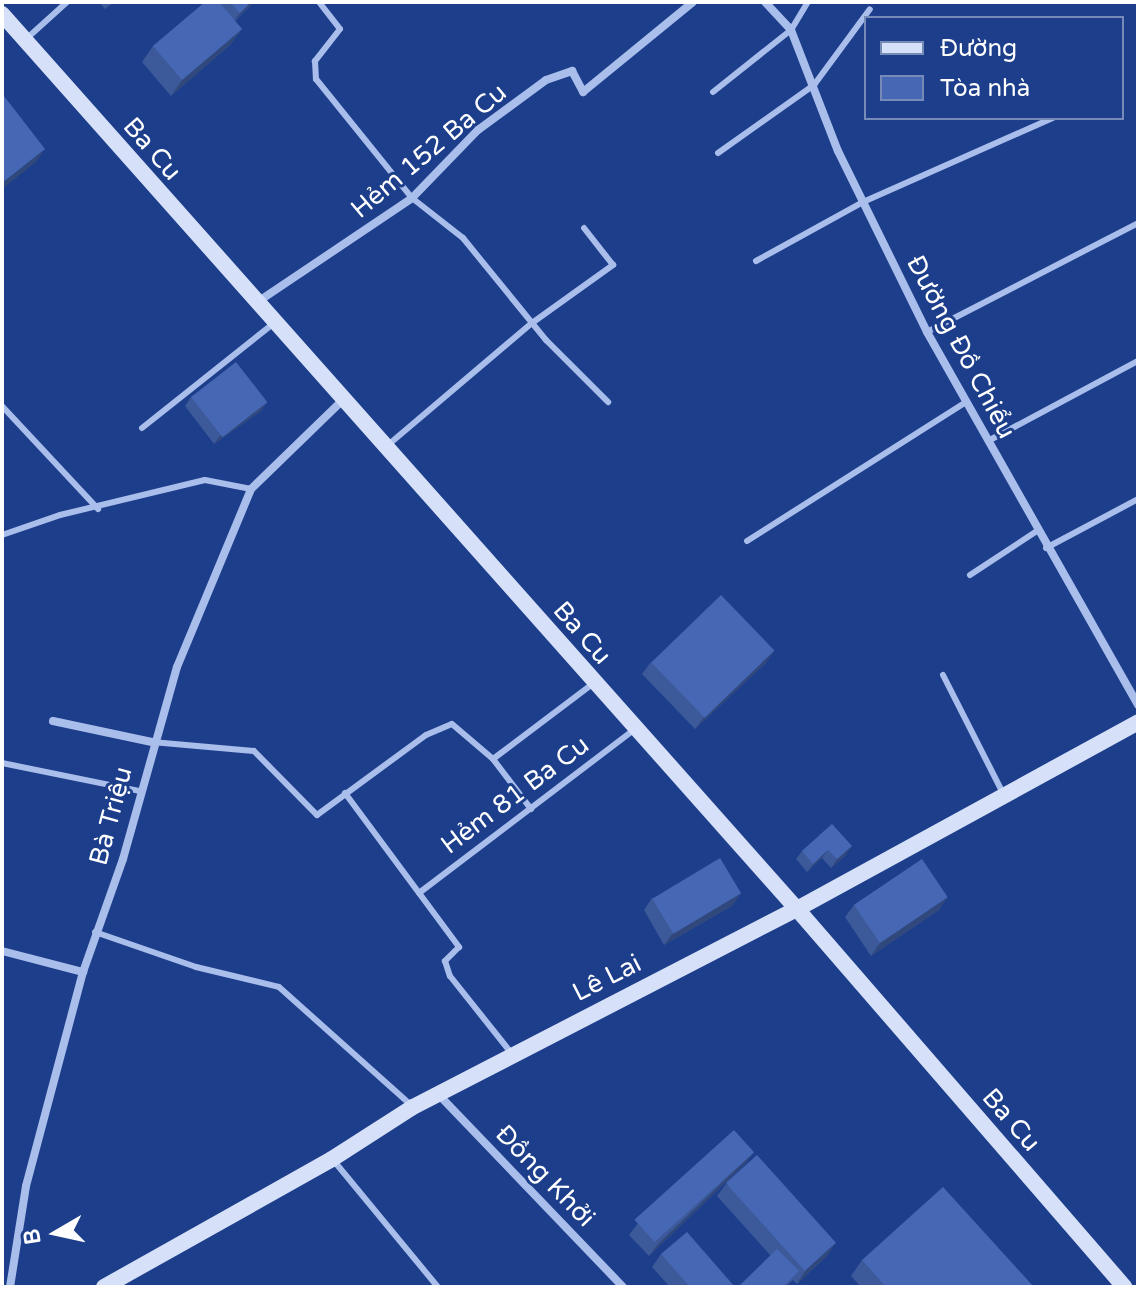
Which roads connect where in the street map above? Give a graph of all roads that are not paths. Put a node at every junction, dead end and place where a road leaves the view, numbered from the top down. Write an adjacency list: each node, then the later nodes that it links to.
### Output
1 (67, 2): 11 (lane)
2 (319, 2): 16 (lane)
3 (693, 2): 16 (street, Hẻm 152 Ba Cu)
4 (765, 2): 10 (street, Đường Đồ Chiểu)
5 (808, 2): 10 (lane)
6 (870, 9): 8 (lane)
7 (2, 14): 11 (main road, Ba Cu)
8 (865, 16)
9 (864, 17): 12 (lane)
10 (791, 30): 12 (street, Đường Đồ Chiểu); 13 (lane)
11 (25, 40): 21 (main road, Ba Cu)
12 (814, 85): 15 (lane); 17 (street, Đường Đồ Chiểu)
13 (713, 92)
14 (1048, 120): 17 (lane)
15 (718, 153)
16 (412, 198): 21 (street, Hẻm 152 Ba Cu); 23 (lane)
17 (863, 202): 20 (lane); 24 (street, Đường Đồ Chiểu)
18 (1138, 223): 24 (lane)
19 (584, 228): 23 (lane)
20 (756, 261)
21 (256, 303): 22 (main road, Ba Cu)
22 (274, 323): 26 (main road, Ba Cu); 30 (lane)
23 (532, 323): 27 (lane); 32 (lane)
24 (927, 332): 28 (street, Đường Đồ Chiểu)
25 (1138, 361): 31 (lane)
26 (343, 400): 32 (main road, Ba Cu); 33 (street, Bà Triệu)
27 (608, 402)
28 (966, 402): 31 (street, Đường Đồ Chiểu); 38 (lane)
29 (2, 406): 35 (lane)
30 (142, 428)
31 (988, 441): 36 (street, Đường Đồ Chiểu)
32 (386, 447): 42 (main road, Ba Cu)
33 (251, 489): 35 (lane); 47 (street, Bà Triệu)
34 (1138, 499): 39 (lane)
35 (98, 509): 37 (lane)
36 (1037, 531): 39 (street, Đường Đồ Chiểu); 40 (lane)
37 (2, 535)
38 (747, 541)
39 (1046, 548): 43 (street, Đường Đồ Chiểu)
40 (970, 575)
41 (943, 675): 52 (lane)
42 (594, 683): 46 (main road, Ba Cu); 48 (lane)
43 (1138, 705)
44 (53, 721): 47 (street)
45 (1138, 722): 52 (main road, Lê Lai)
46 (635, 729): 53 (lane, Hẻm 81 Ba Cu); 55 (main road, Ba Cu)
47 (152, 742): 50 (street, Bà Triệu); 51 (lane)
48 (493, 759): 51 (lane); 53 (lane)
49 (2, 763): 50 (lane)
50 (140, 791): 56 (street, Bà Triệu)
51 (345, 793): 54 (lane)
52 (1004, 795): 55 (main road, Lê Lai)
53 (531, 809): 54 (lane, Hẻm 81 Ba Cu)
54 (419, 893): 59 (lane)
55 (797, 909): 59 (main road, Lê Lai); 67 (main road, Ba Cu)
56 (95, 932): 58 (street, Bà Triệu); 61 (lane)
57 (2, 951): 58 (street)
58 (83, 972): 63 (street, Bà Triệu)
59 (512, 1054): 60 (main road, Lê Lai)
60 (438, 1094): 61 (main road, Lê Lai); 66 (street, Đồng Khởi)
61 (413, 1107): 62 (main road, Lê Lai)
62 (332, 1159): 64 (main road, Lê Lai); 65 (lane)
63 (10, 1287)
64 (104, 1287)
65 (438, 1287)
66 (623, 1287)
67 (1124, 1287)

